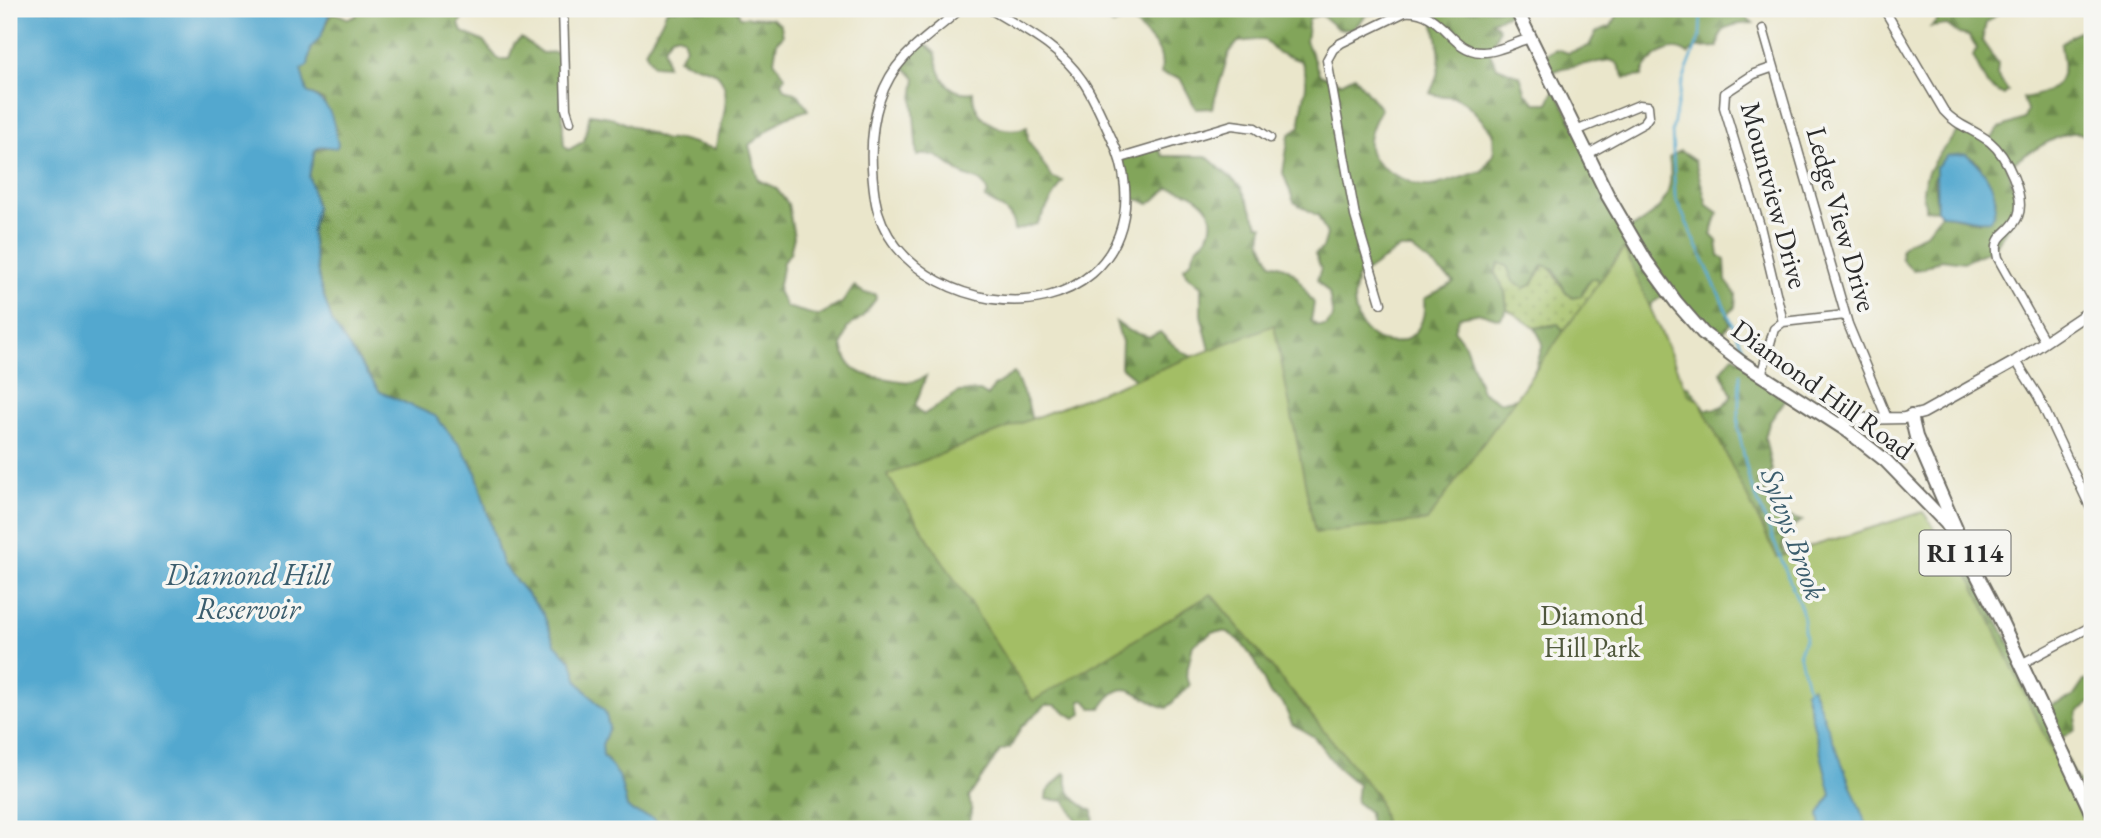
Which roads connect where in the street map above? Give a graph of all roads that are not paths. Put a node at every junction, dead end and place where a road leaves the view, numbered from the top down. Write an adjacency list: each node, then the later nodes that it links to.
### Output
1 (563, 9): 9 (street)
2 (960, 9): 13 (street)
3 (990, 9): 13 (street)
4 (1516, 9): 7 (main road, Diamond Hill Road / RI 114)
5 (1884, 9): 18 (street)
6 (1763, 29): 8 (street, Ledge View Drive)
7 (1530, 38): 10 (main road, Diamond Hill Road / RI 114); 14 (street)
8 (1774, 68): 16 (street, Ledge View Drive); 17 (street, Mountview Drive)
9 (570, 122)
10 (1576, 131): 12 (main road, Diamond Hill Road / RI 114); 12 (street)
11 (1270, 138): 13 (street)
12 (1588, 154): 20 (main road, Diamond Hill Road / RI 114)
13 (1121, 158)
14 (1381, 303)
15 (2092, 310): 18 (street)
16 (1845, 315): 17 (street); 22 (street, Ledge View Drive)
17 (1783, 322): 20 (street)
18 (2045, 342): 19 (street)
19 (2016, 361): 21 (street); 24 (street)
20 (1761, 376): 23 (main road, Diamond Hill Road / RI 114)
21 (1911, 416): 22 (street); 25 (main road)
22 (1887, 418): 23 (street)
23 (1837, 424): 25 (main road, Diamond Hill Road / RI 114)
24 (2092, 512)
25 (1962, 546): 27 (main road, Diamond Hill Road / RI 114)
26 (2092, 626): 27 (street)
27 (2021, 664): 28 (main road, Diamond Hill Road / RI 114)
28 (2092, 814)

